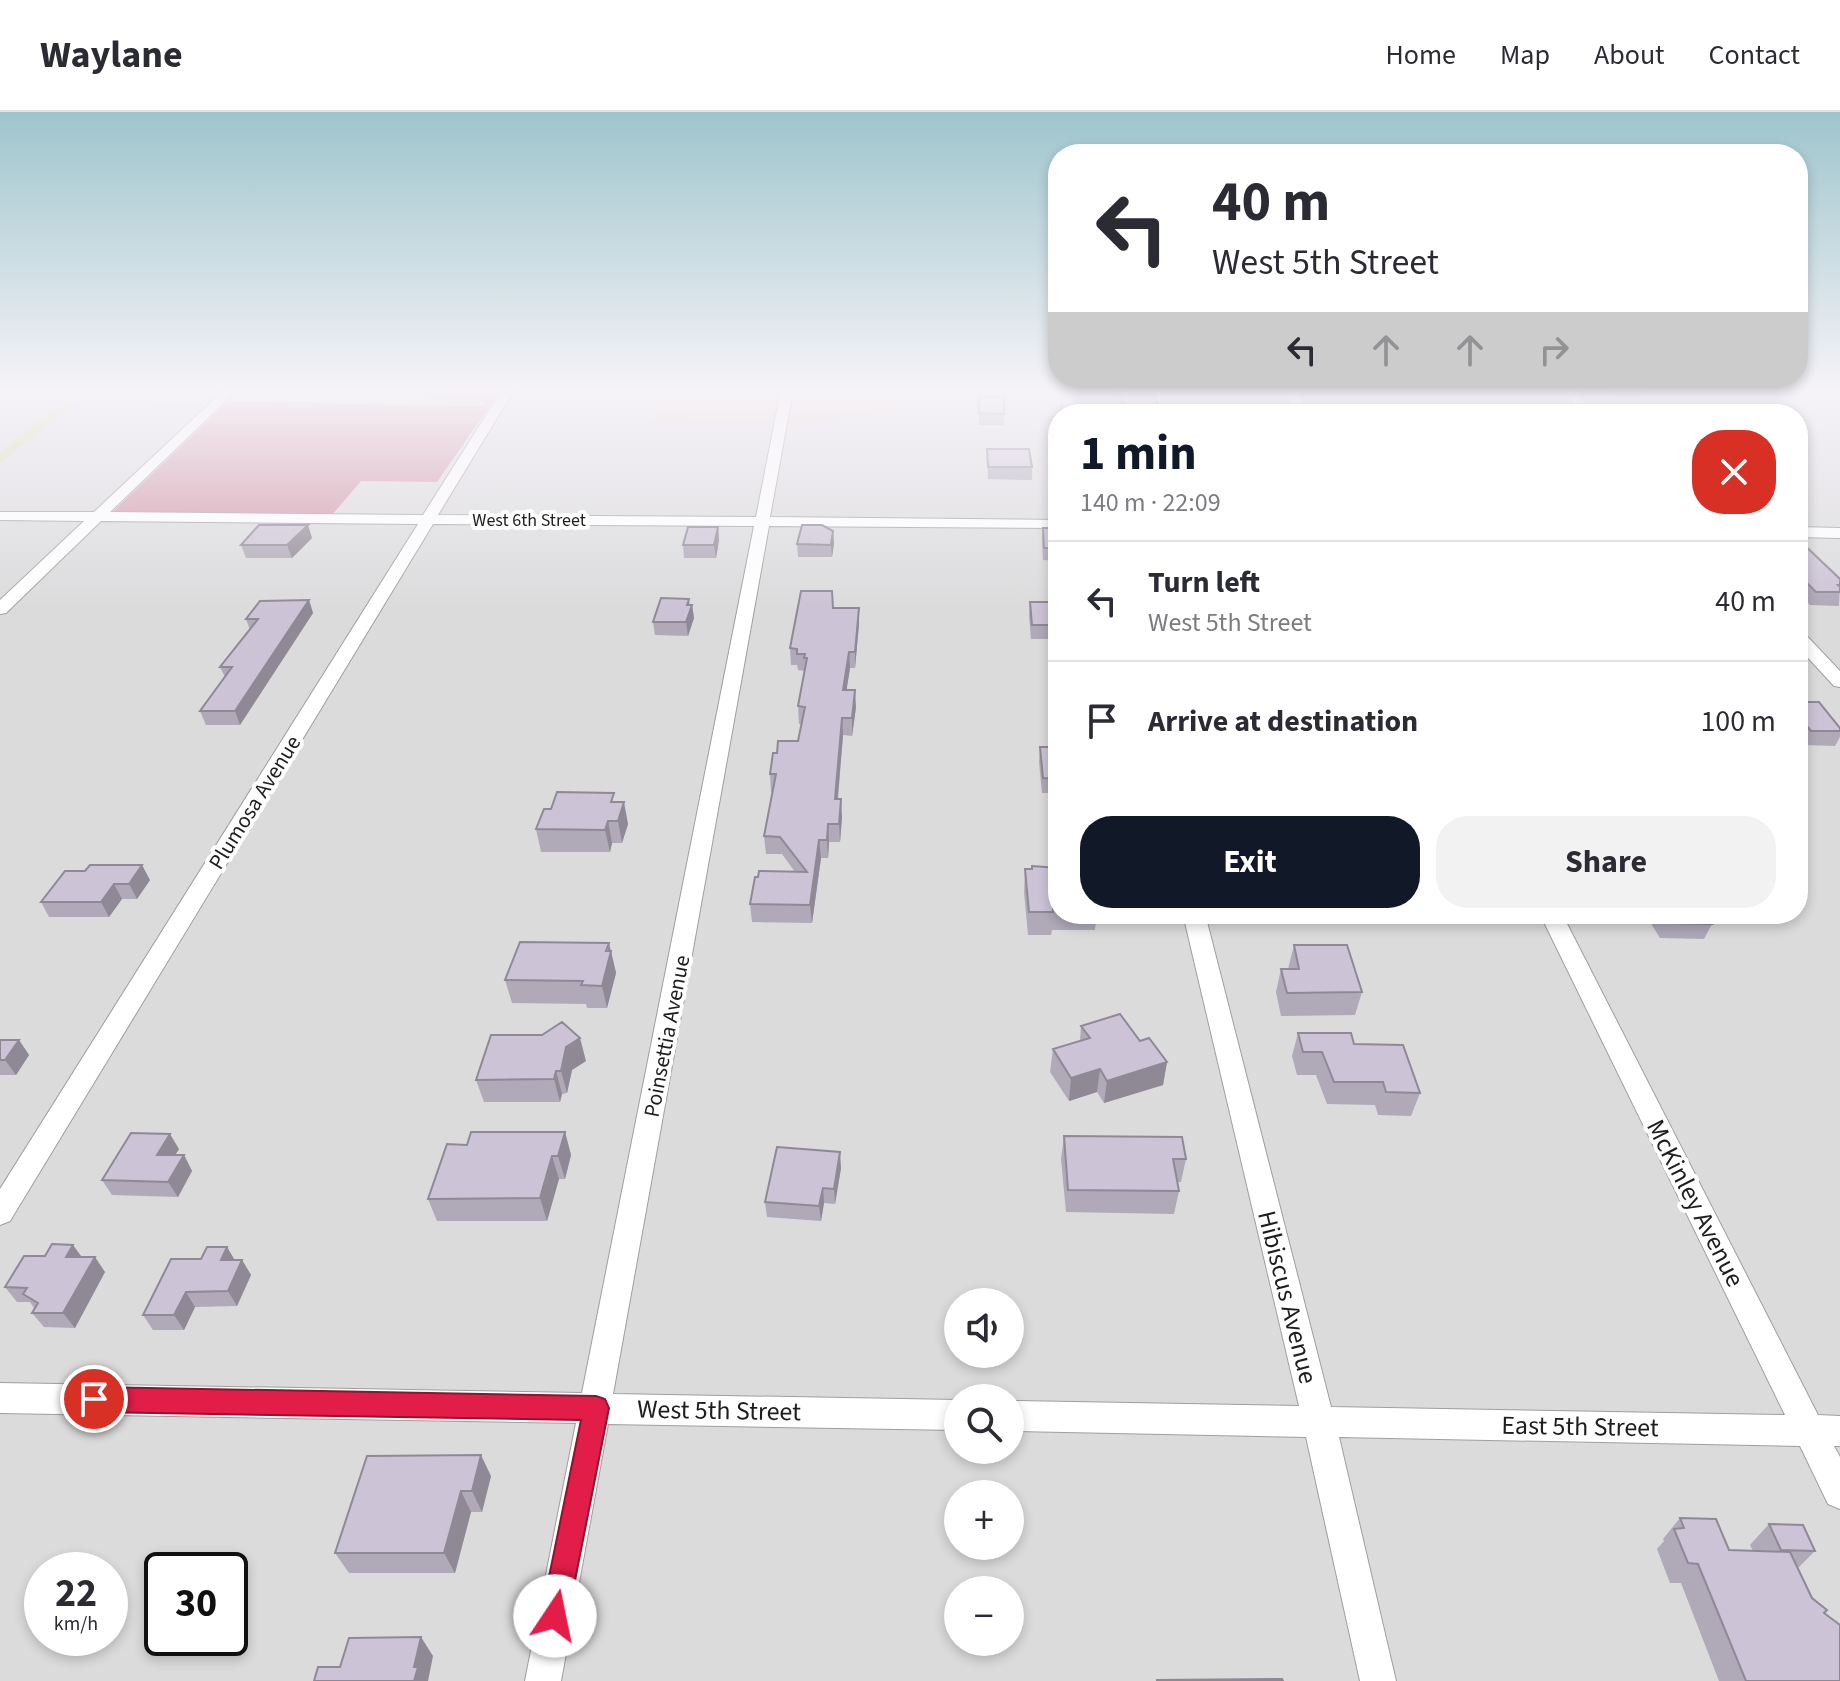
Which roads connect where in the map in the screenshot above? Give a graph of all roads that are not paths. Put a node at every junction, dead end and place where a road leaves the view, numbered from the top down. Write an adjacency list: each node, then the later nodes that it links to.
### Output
1 (153, 463): 5 (street)
2 (463, 463): 6 (street, Plumosa Avenue)
3 (773, 463): 7 (street, Poinsettia Avenue)
4 (0, 516): 5 (street, West 6th Street)
5 (96, 517): 6 (street, West 6th Street); 11 (street)
6 (429, 519): 7 (street, West 6th Street); 16 (street, Plumosa Avenue)
7 (762, 522): 8 (street, West 6th Street); 18 (street, Poinsettia Avenue)
8 (1048, 524)
9 (1808, 532): 10 (street)
10 (1840, 533)
11 (0, 609)
12 (1808, 648): 13 (street)
13 (1840, 682)
14 (1196, 924): 21 (street, Hibiscus Avenue)
15 (1556, 924): 22 (street, McKinley Avenue)
16 (0, 1213)
17 (0, 1398): 18 (street, West 5th Street)
18 (596, 1408): 19 (street, West 5th Street); 24 (street, Poinsettia Avenue)
19 (944, 1415)
20 (1024, 1416): 21 (street)
21 (1319, 1421): 22 (street, East 5th Street); 25 (street, Hibiscus Avenue)
22 (1824, 1431): 23 (street, McKinley Avenue)
23 (1840, 1492)
24 (543, 1681)
25 (1378, 1681)

